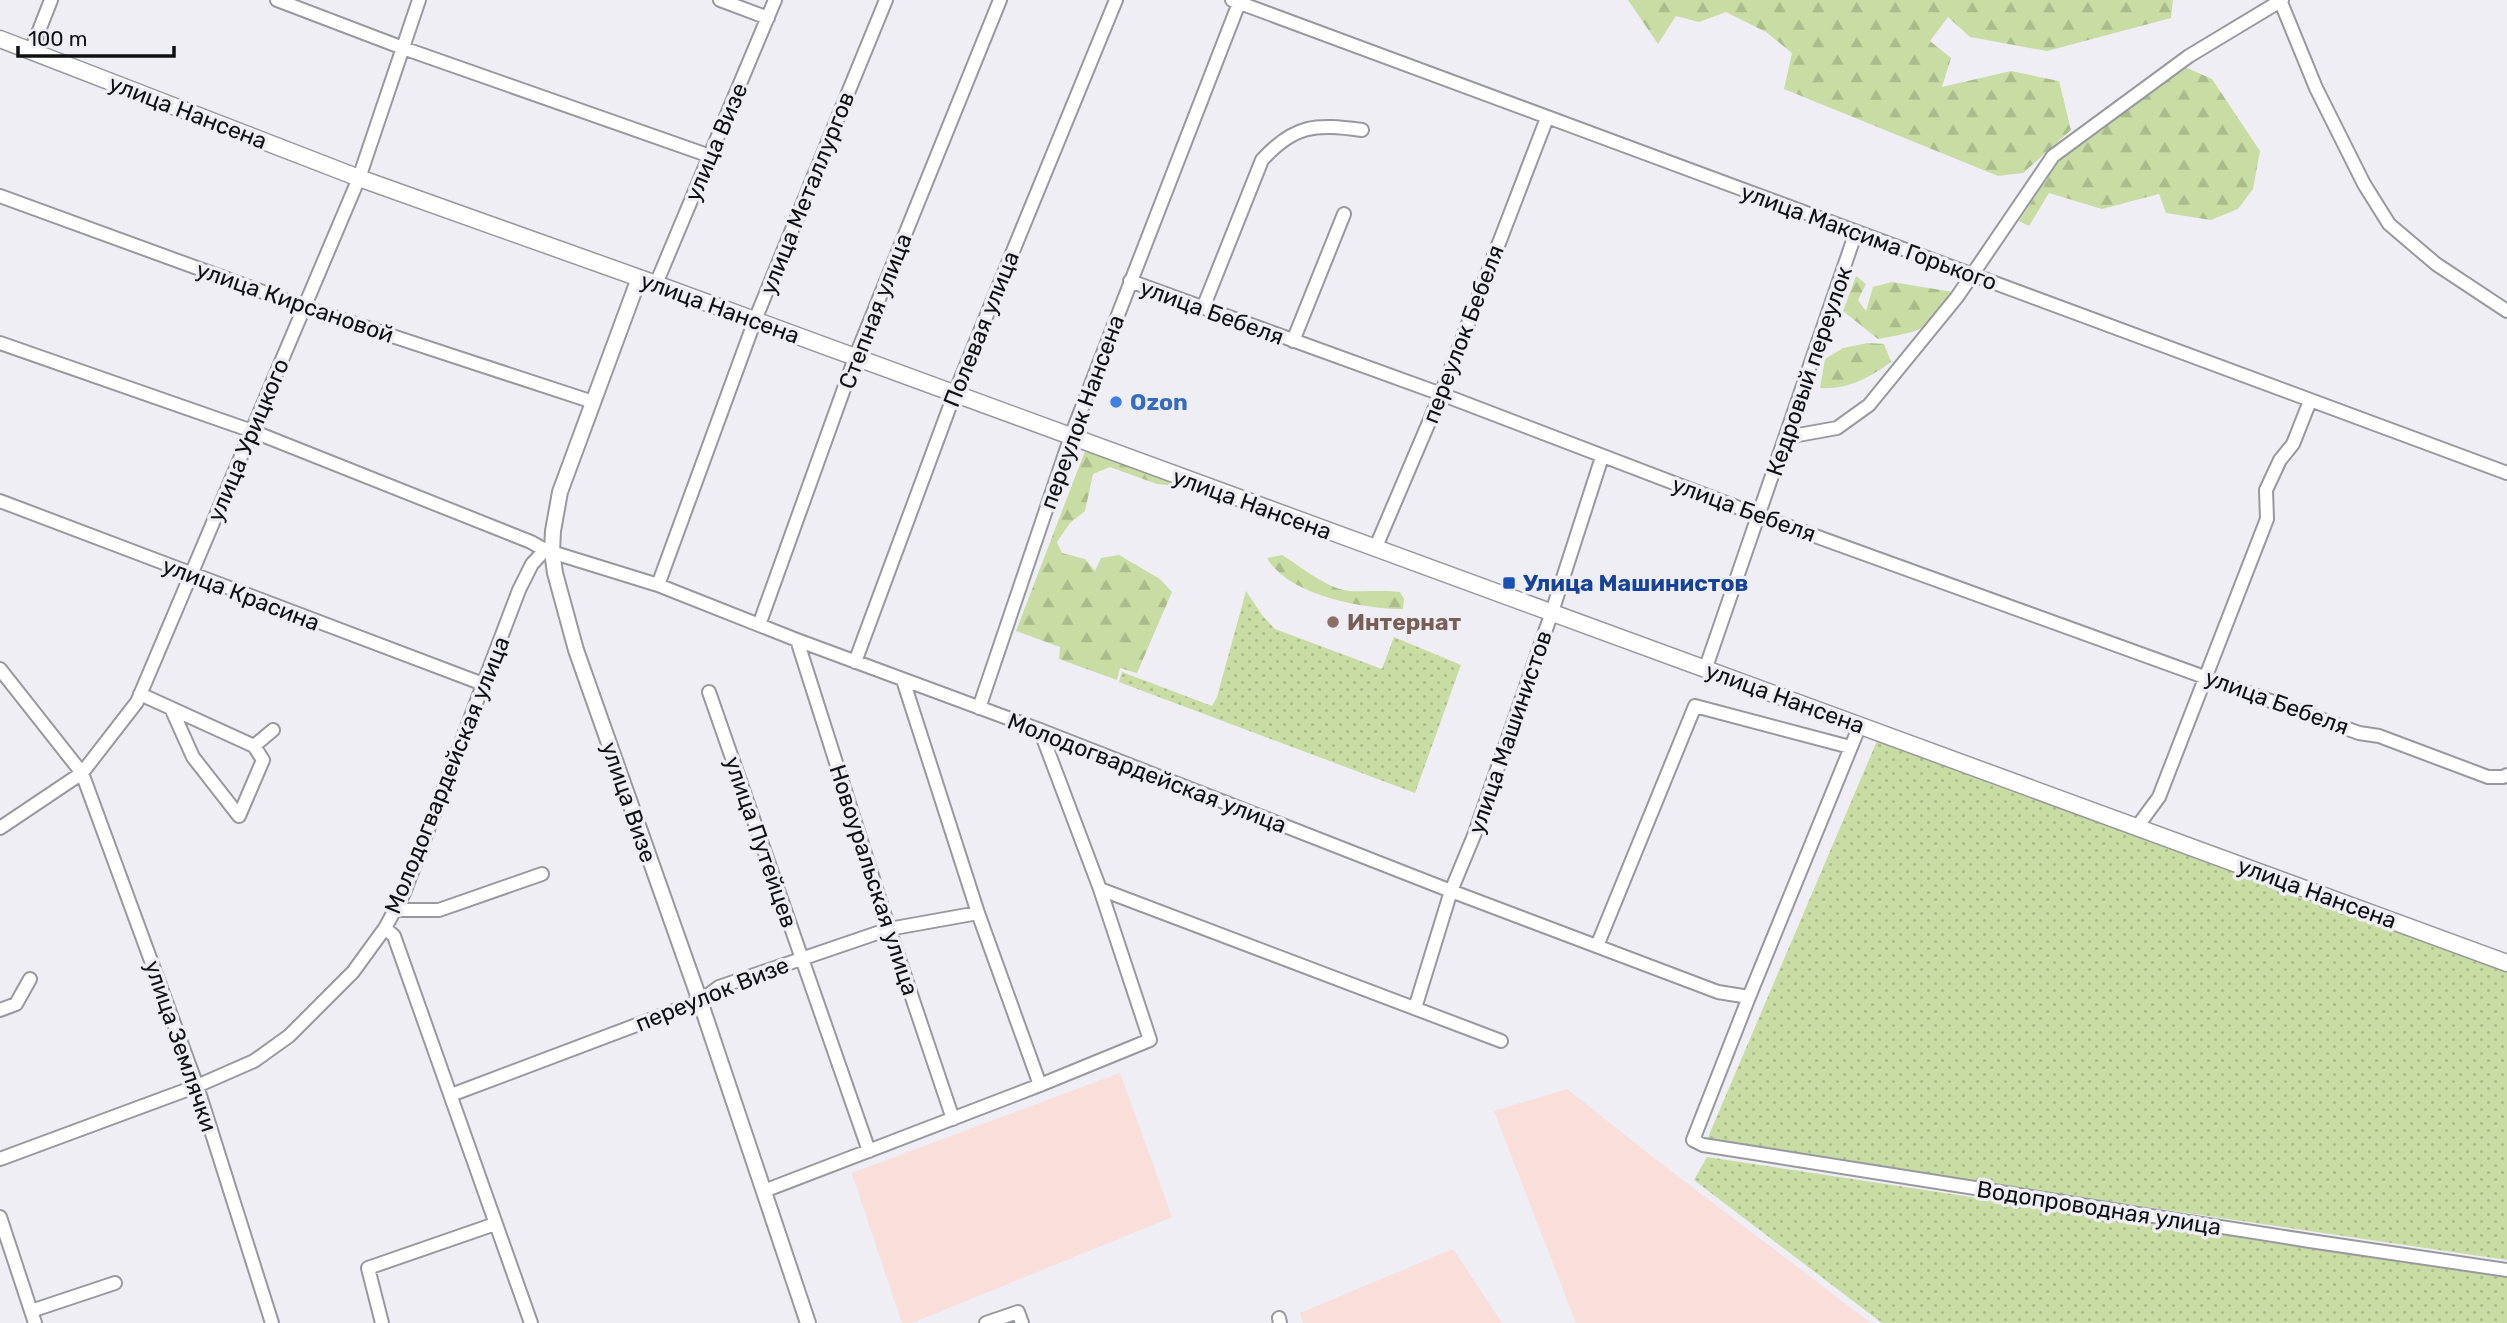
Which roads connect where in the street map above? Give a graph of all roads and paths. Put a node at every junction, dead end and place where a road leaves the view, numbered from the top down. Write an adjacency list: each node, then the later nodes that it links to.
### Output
1 (51, 0): 14 (street)
2 (278, 0): 13 (street)
3 (419, 0): 13 (street, улица Урицкого)
4 (720, 0): 11 (street)
5 (775, 0): 11 (street, улица Визе)
6 (886, 0): 29 (street, улица Металлургов)
7 (1000, 0): 32 (street, Степная улица)
8 (1116, 0): 34 (street, Полевая улица)
9 (2281, 0): 22 (street); 28 (street)
10 (1236, 1): 15 (street, улица Максима Горького); 24 (street, переулок Нансена)
11 (768, 18): 17 (street, улица Визе)
12 (0, 39): 14 (main road, улица Нансена)
13 (403, 48): 17 (street); 18 (street, улица Урицкого)
14 (31, 51): 18 (main road, улица Нансена)
15 (1547, 118): 21 (street, улица Максима Горького); 33 (street, переулок Бебеля)
16 (1362, 130): 27 (street)
17 (710, 156): 25 (street, улица Визе)
18 (359, 178): 23 (main road, улица Нансена); 26 (street, улица Урицкого)
19 (0, 196): 26 (street, улица Кирсановой)
20 (1344, 214): 30 (street)
21 (1856, 232): 22 (street, улица Максима Горького); 39 (street, Кедровый переулок)
22 (1973, 275): 35 (street, улица Максима Горького); 39 (street)
23 (639, 278): 25 (main road, улица Нансена); 36 (street, улица Визе)
24 (1130, 281): 27 (street, улица Бебеля); 38 (street, переулок Нансена)
25 (656, 284): 29 (main road, улица Нансена)
26 (304, 307): 36 (street, улица Кирсановой); 37 (street, улица Урицкого)
27 (1203, 308): 30 (street, улица Бебеля)
28 (2507, 311)
29 (755, 320): 32 (main road, улица Нансена); 47 (street, улица Металлургов)
30 (1293, 341): 33 (street, улица Бебеля)
31 (0, 343): 37 (street, Молодогвардейская улица)
32 (855, 358): 34 (main road, улица Нансена); 49 (street, Степная улица)
33 (1441, 394): 40 (street, улица Бебеля); 44 (street, переулок Бебеля)
34 (954, 395): 38 (main road, улица Нансена); 51 (street, Полевая улица)
35 (2310, 401): 41 (street, улица Максима Горького); 54 (street)
36 (593, 402): 45 (street, улица Визе)
37 (252, 431): 45 (street, Молодогвардейская улица); 46 (street, улица Урицкого)
38 (1071, 436): 44 (main road, улица Нансена); 60 (street, переулок Нансена)
39 (1787, 437): 43 (street, Кедровый переулок)
40 (1602, 457): 43 (street, улица Бебеля); 48 (street, улица Машинистов)
41 (2507, 473)
42 (0, 501): 46 (street, улица Красина)
43 (1760, 516): 53 (street, Кедровый переулок); 54 (street, улица Бебеля)
44 (1375, 549): 48 (main road, улица Нансена)
45 (549, 550): 47 (street, Молодогвардейская улица); 56 (street, Молодогвардейская улица); 82 (street, улица Визе)
46 (191, 575): 56 (street, улица Красина); 58 (street, улица Урицкого)
47 (657, 585): 49 (street, Молодогвардейская улица)
48 (1552, 612): 53 (main road, улица Нансена); 72 (street, улица Машинистов)
49 (759, 625): 50 (street, Молодогвардейская улица)
50 (797, 640): 51 (street, Молодогвардейская улица); 76 (street, Новоуральская улица)
51 (855, 662): 55 (street, Молодогвардейская улица)
52 (0, 669): 66 (street, улица Землячки)
53 (1705, 670): 61 (main road, улица Нансена)
54 (2206, 677): 67 (street, улица Бебеля); 68 (street)
55 (903, 680): 60 (street, Молодогвардейская улица); 74 (street)
56 (483, 684): 73 (street, Молодогвардейская улица)
57 (709, 692): 78 (street, улица Путейцев)
58 (140, 694): 59 (street); 66 (street, улица Урицкого)
59 (170, 708): 64 (street); 64 (street)
60 (979, 708): 63 (street, Молодогвардейская улица)
61 (1860, 725): 65 (street); 68 (main road, улица Нансена)
62 (273, 730): 64 (street)
63 (1041, 730): 71 (street); 72 (street, Молодогвардейская улица)
64 (254, 746)
65 (1850, 747): 77 (street); 81 (street)
66 (82, 773): 69 (street, улица Урицкого); 87 (street, улица Землячки)
67 (2507, 775)
68 (2137, 827): 79 (main road, улица Нансена)
69 (0, 828)
70 (542, 874): 73 (street)
71 (1100, 889): 83 (street); 86 (street)
72 (1451, 891): 77 (street, Молодогвардейская улица); 83 (street, улица Машинистов)
73 (395, 910): 75 (street, Молодогвардейская улица)
74 (978, 913): 76 (street, переулок Визе); 86 (street)
75 (385, 928): 87 (street, Молодогвардейская улица); 88 (street)
76 (889, 929): 78 (street, переулок Визе); 89 (street, Новоуральская улица)
77 (1597, 946): 81 (street, Молодогвардейская улица)
78 (801, 958): 82 (street, переулок Визе); 90 (street, улица Путейцев)
79 (2507, 962)
80 (30, 979): 84 (street)
81 (1749, 997): 95 (street, Водопроводная улица)
82 (699, 1000): 88 (street, переулок Визе); 92 (street, улица Визе)
83 (1415, 1007): 85 (street)
84 (0, 1010)
85 (1501, 1041)
86 (1040, 1085): 89 (street)
87 (197, 1086): 91 (street, Молодогвардейская улица); 99 (street, улица Землячки)
88 (451, 1095): 94 (street)
89 (953, 1119): 90 (street)
90 (869, 1151): 92 (street)
91 (0, 1159)
92 (764, 1191): 102 (street, улица Визе)
93 (0, 1217): 97 (street)
94 (495, 1224): 100 (street); 101 (street)
95 (2507, 1270)
96 (115, 1283): 97 (street)
97 (33, 1317)
98 (1020, 1317): 103 (street)
99 (272, 1323)
100 (382, 1323)
101 (530, 1323)
102 (808, 1323)
103 (986, 1323)

